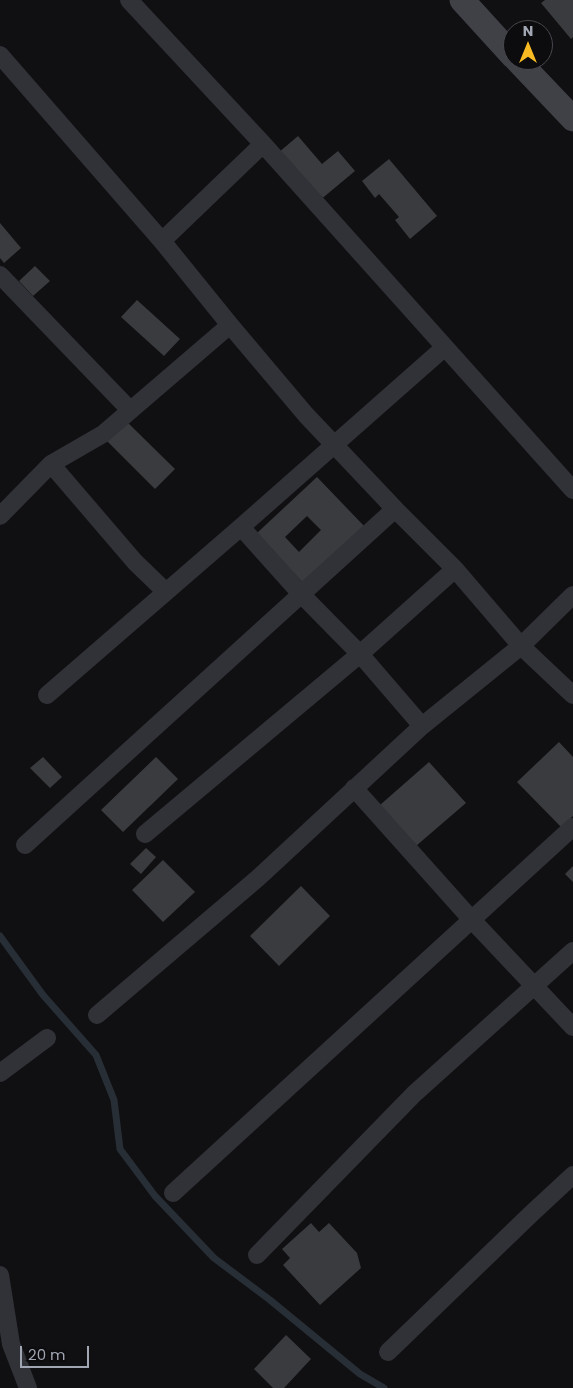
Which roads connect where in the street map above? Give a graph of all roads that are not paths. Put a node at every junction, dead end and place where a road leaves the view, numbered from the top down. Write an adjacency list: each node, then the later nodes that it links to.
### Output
1 (129, 0): 7 (street)
2 (462, 0): 3 (main road)
3 (503, 45)
4 (0, 55): 8 (street)
5 (526, 70): 6 (main road)
6 (573, 120)
7 (263, 144): 8 (street); 11 (street)
8 (162, 241): 10 (street)
9 (3, 285): 12 (street)
10 (230, 325): 12 (street); 13 (street)
11 (446, 347): 13 (street); 15 (street)
12 (130, 410): 14 (street)
13 (334, 445): 16 (street); 18 (street)
14 (51, 464): 17 (street); 20 (street)
15 (573, 490)
16 (394, 509): 19 (street); 21 (street)
17 (0, 516)
18 (241, 527): 20 (street); 21 (street)
19 (455, 569): 23 (street); 24 (street)
20 (166, 592): 25 (street)
21 (301, 594): 24 (street); 31 (street)
22 (573, 595): 23 (street)
23 (522, 646): 26 (street); 27 (street)
24 (360, 654): 27 (street); 30 (street)
25 (47, 695)
26 (573, 695)
27 (422, 726): 28 (street)
28 (354, 788): 32 (street); 35 (street)
29 (573, 827): 32 (street)
30 (145, 834)
31 (25, 845)
32 (472, 920): 34 (street); 40 (street)
33 (573, 951): 34 (street)
34 (535, 985): 36 (street); 41 (street)
35 (97, 1016)
36 (573, 1027)
37 (48, 1038): 38 (street)
38 (0, 1073)
39 (573, 1175): 43 (street)
40 (172, 1193)
41 (257, 1255)
42 (0, 1275): 44 (street)
43 (388, 1352)
44 (28, 1388)

